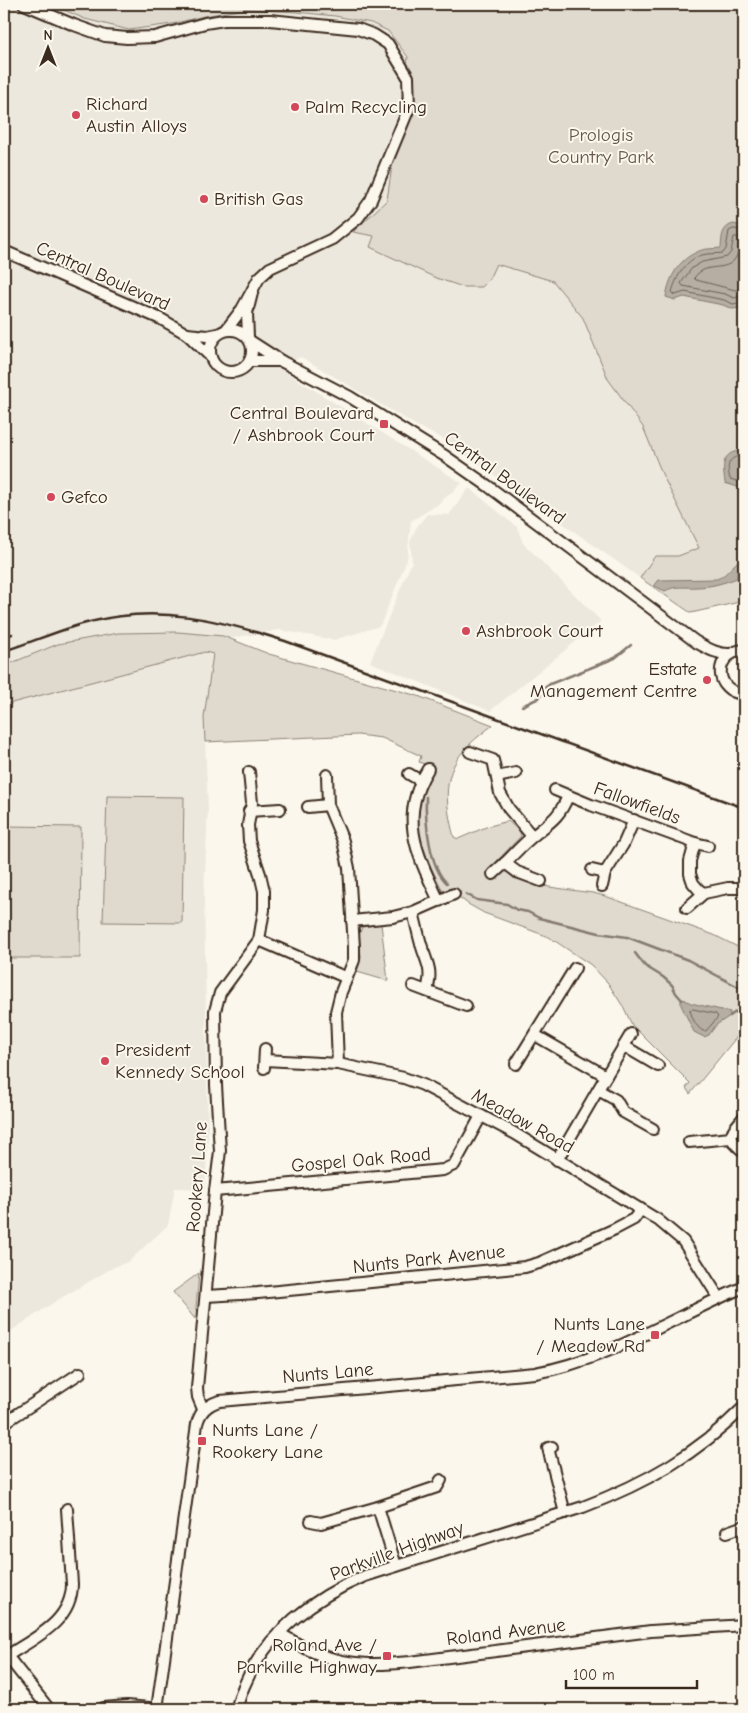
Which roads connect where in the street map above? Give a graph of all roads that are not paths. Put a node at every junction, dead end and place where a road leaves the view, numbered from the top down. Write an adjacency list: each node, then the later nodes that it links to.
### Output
1 (24, 4): 3 (street)
2 (4, 251): 5 (street, Central Boulevard)
3 (253, 289): 4 (street); 6 (street)
4 (221, 332): 5 (street, Central Boulevard); 6 (street); 7 (street)
5 (187, 334): 7 (street, Central Boulevard)
6 (249, 339): 8 (street); 9 (street, Central Boulevard)
7 (210, 357): 8 (street)
8 (250, 361): 9 (street, Central Boulevard)
9 (281, 361): 10 (street, Central Boulevard)
10 (696, 642): 12 (street, Central Boulevard); 13 (street, Central Boulevard)
11 (744, 649): 12 (street)
12 (730, 654): 13 (street)
13 (721, 672): 14 (street, Central Boulevard)
14 (744, 694)
15 (470, 752): 21 (street)
16 (428, 769): 22 (street)
17 (249, 772): 28 (street, Rookery Lane)
18 (516, 772): 21 (street)
19 (409, 774): 22 (street)
20 (327, 775): 25 (street)
21 (497, 777): 30 (street)
22 (421, 781): 42 (street)
23 (555, 790): 24 (street, Fallowfields)
24 (568, 796): 29 (street, Fallowfields); 30 (street, Fallowfields)
25 (328, 805): 26 (street); 45 (street)
26 (308, 806)
27 (280, 810): 28 (street)
28 (249, 811): 46 (street, Rookery Lane)
29 (634, 820): 31 (street, Fallowfields); 35 (street)
30 (532, 836): 33 (street, Fallowfields)
31 (695, 843): 32 (street, Fallowfields); 40 (street, Fallowfields)
32 (708, 846)
33 (505, 863): 36 (street, Fallowfields); 37 (street)
34 (592, 870): 35 (street)
35 (605, 873): 38 (street)
36 (494, 874)
37 (541, 881)
38 (602, 886)
39 (744, 888): 40 (street)
40 (704, 893): 43 (street)
41 (452, 895): 42 (street)
42 (439, 901): 44 (street)
43 (687, 908)
44 (413, 912): 45 (street); 50 (street)
45 (352, 921): 48 (street)
46 (259, 940): 48 (street); 68 (street, Rookery Lane)
47 (575, 968): 53 (street)
48 (347, 978): 56 (street)
49 (413, 986): 50 (street)
50 (427, 991): 51 (street)
51 (466, 1006)
52 (631, 1034): 54 (street)
53 (535, 1035): 57 (street); 59 (street)
54 (624, 1046): 58 (street); 59 (street)
55 (265, 1049): 56 (street, Meadow Road)
56 (338, 1064): 61 (street, Meadow Road)
57 (516, 1064)
58 (658, 1066)
59 (606, 1076): 60 (street)
60 (598, 1090): 63 (street); 67 (street)
61 (482, 1116): 67 (street, Meadow Road); 68 (street, Gospel Oak Road)
62 (744, 1117): 64 (street)
63 (653, 1129)
64 (730, 1138): 65 (street); 66 (street)
65 (689, 1142)
66 (744, 1152)
67 (557, 1160): 69 (street, Meadow Road)
68 (215, 1191): 71 (street, Rookery Lane)
69 (641, 1209): 71 (street, Nunts Park Avenue); 72 (street, Meadow Road)
70 (744, 1287): 72 (street, Nunts Lane)
71 (206, 1296): 75 (street, Rookery Lane)
72 (719, 1298): 75 (street, Nunts Lane)
73 (80, 1373): 76 (street)
74 (744, 1407): 81 (street, Parkville Highway)
75 (204, 1410): 92 (street)
76 (4, 1423)
77 (548, 1447): 81 (street)
78 (441, 1480): 79 (street)
79 (378, 1507): 82 (street); 85 (street)
80 (67, 1509): 88 (street)
81 (565, 1513): 85 (street, Parkville Highway)
82 (311, 1521)
83 (744, 1526): 84 (street)
84 (727, 1532)
85 (396, 1566): 87 (street, Parkville Highway)
86 (744, 1625): 87 (street, Roland Avenue)
87 (279, 1633): 93 (street, Parkville Highway)
88 (5, 1654): 89 (street)
89 (50, 1709)
90 (104, 1709): 91 (street)
91 (149, 1709)
92 (157, 1709)
93 (236, 1709)

